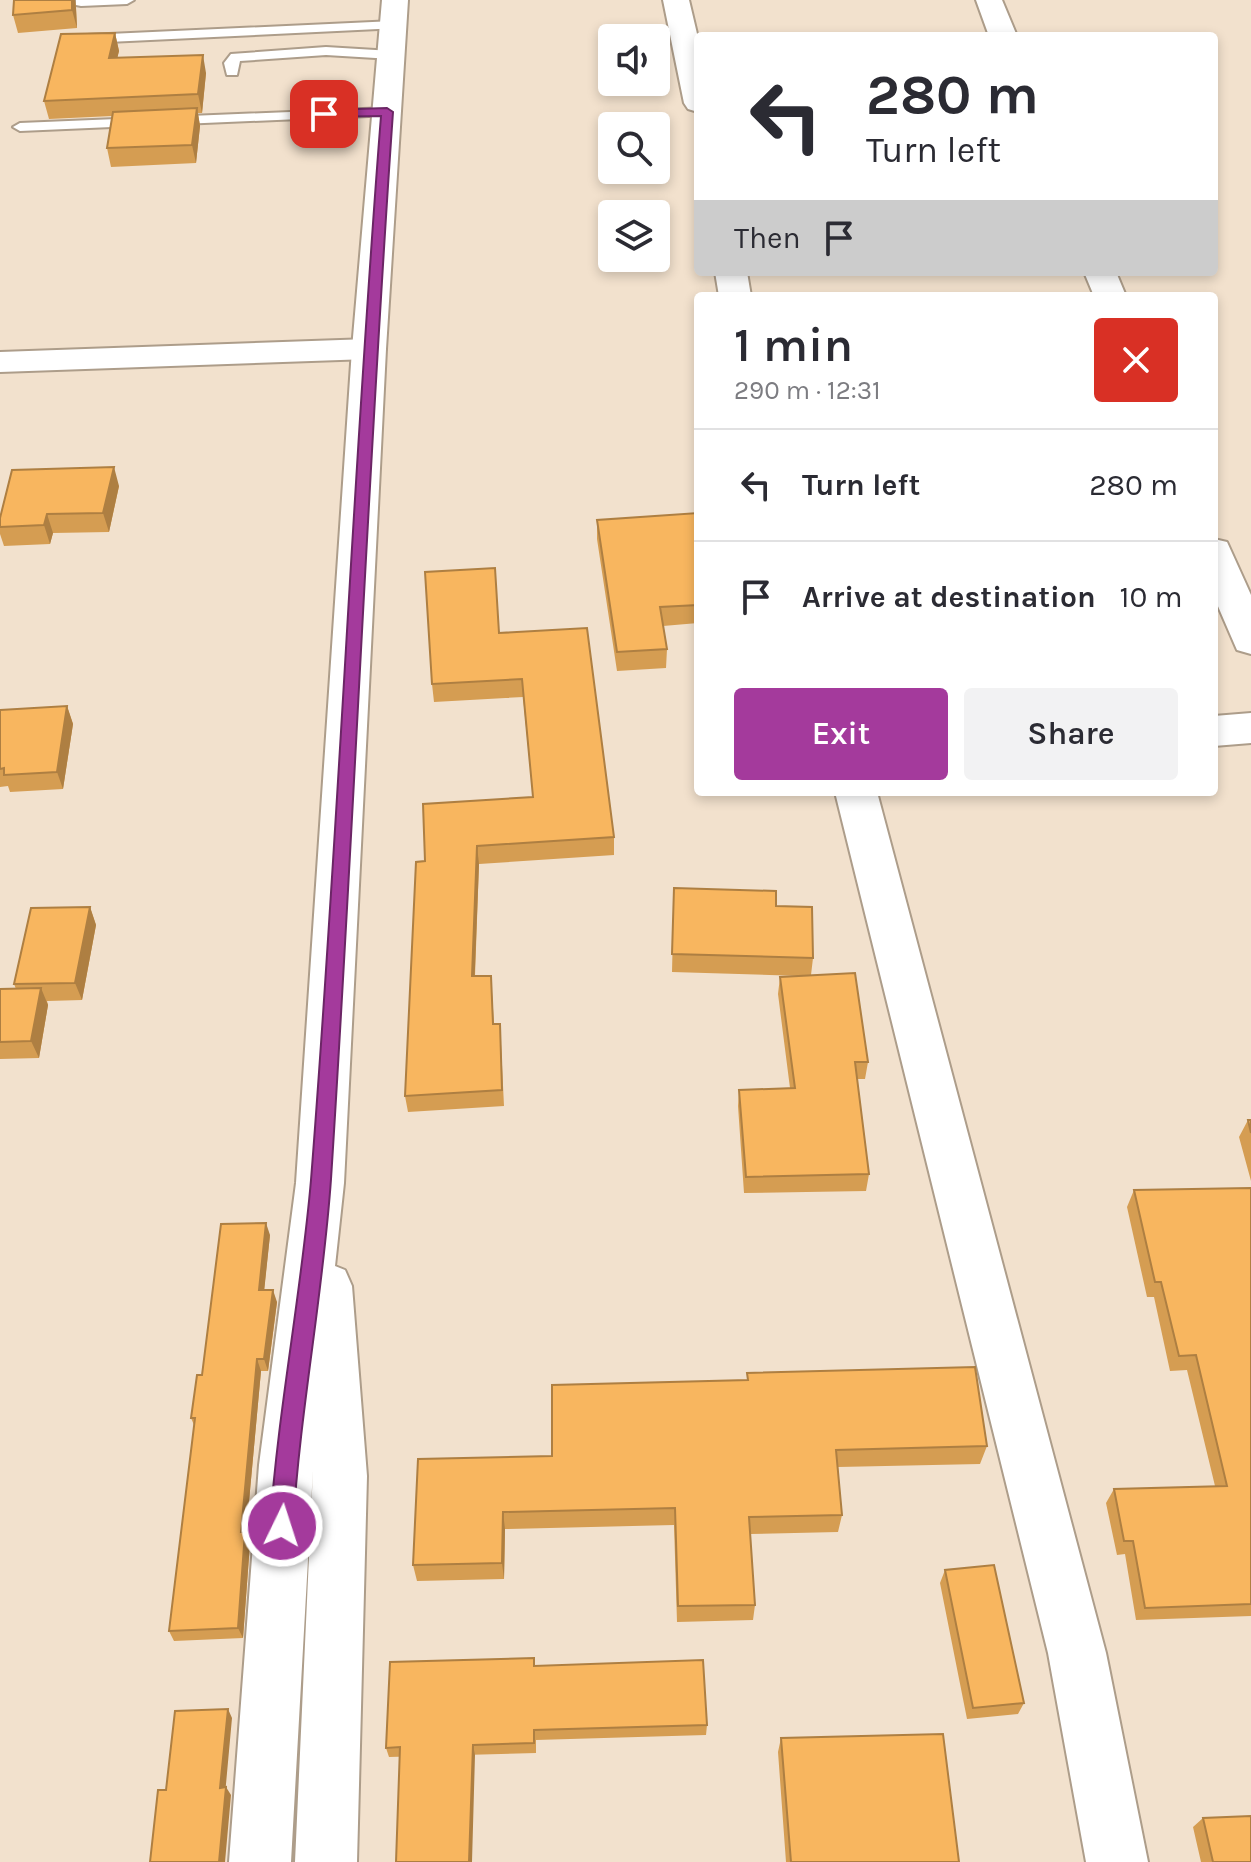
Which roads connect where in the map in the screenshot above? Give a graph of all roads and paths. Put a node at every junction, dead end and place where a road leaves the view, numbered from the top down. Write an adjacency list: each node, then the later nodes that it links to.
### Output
1 (127, 0): 4 (lane)
2 (676, 0): 9 (street)
3 (989, 0): 6 (street)
4 (81, 2)
5 (393, 27): 7 (lane); 8 (lane); 10 (street)
6 (1001, 32)
7 (81, 39)
8 (232, 72)
9 (694, 84)
10 (387, 112): 11 (lane); 12 (street)
11 (20, 127)
12 (369, 349): 13 (street); 19 (street)
13 (0, 362)
14 (1218, 561): 15 (street)
15 (1251, 641)
16 (1251, 728): 17 (street)
17 (1218, 731)
18 (857, 796): 22 (street)
19 (320, 1183): 20 (street); 21 (street)
20 (260, 1862)
21 (326, 1862)
22 (1117, 1862)

